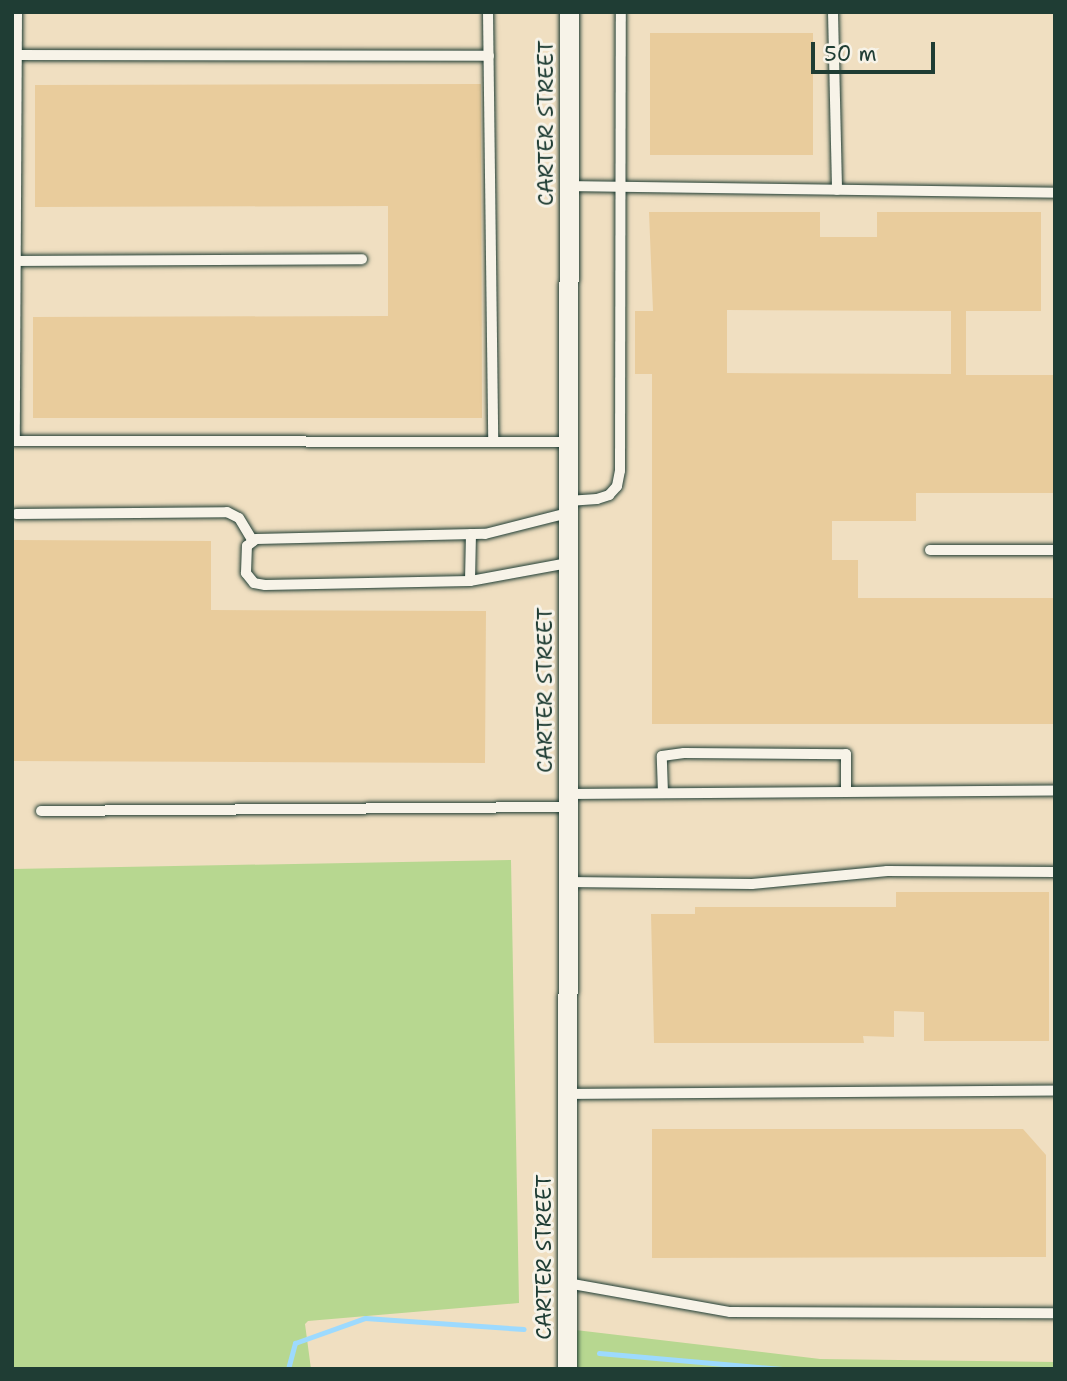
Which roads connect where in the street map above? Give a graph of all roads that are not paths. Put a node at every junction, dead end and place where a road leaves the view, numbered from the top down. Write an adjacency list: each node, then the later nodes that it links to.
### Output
1 (17, 12): 6 (lane)
2 (488, 12): 7 (lane)
3 (569, 12): 8 (street, CARTER STREET)
4 (833, 12): 10 (lane)
5 (621, 13): 9 (lane)
6 (17, 55): 7 (lane); 13 (lane)
7 (489, 56): 14 (lane)
8 (569, 186): 9 (lane); 15 (street, CARTER STREET)
9 (621, 186): 10 (lane); 16 (lane)
10 (837, 190): 11 (lane)
11 (1055, 193)
12 (362, 259): 13 (lane)
13 (16, 261): 14 (lane)
14 (494, 442): 15 (lane)
15 (568, 442): 16 (street, CARTER STREET)
16 (568, 507): 18 (lane); 22 (street, CARTER STREET)
17 (16, 513): 19 (lane)
18 (471, 534): 19 (lane); 23 (lane)
19 (253, 541): 23 (lane)
20 (930, 550): 21 (lane)
21 (1055, 550)
22 (568, 563): 23 (lane); 27 (street, CARTER STREET)
23 (470, 581)
24 (1055, 791): 25 (lane)
25 (846, 792): 26 (lane); 26 (lane)
26 (663, 793): 27 (lane)
27 (568, 801): 28 (lane); 30 (street, CARTER STREET)
28 (41, 811)
29 (1055, 872): 30 (lane)
30 (567, 882): 32 (street, CARTER STREET)
31 (1055, 1091): 32 (lane)
32 (567, 1094): 33 (street, CARTER STREET)
33 (567, 1283): 34 (lane); 35 (street, CARTER STREET)
34 (1055, 1313)
35 (567, 1369)

